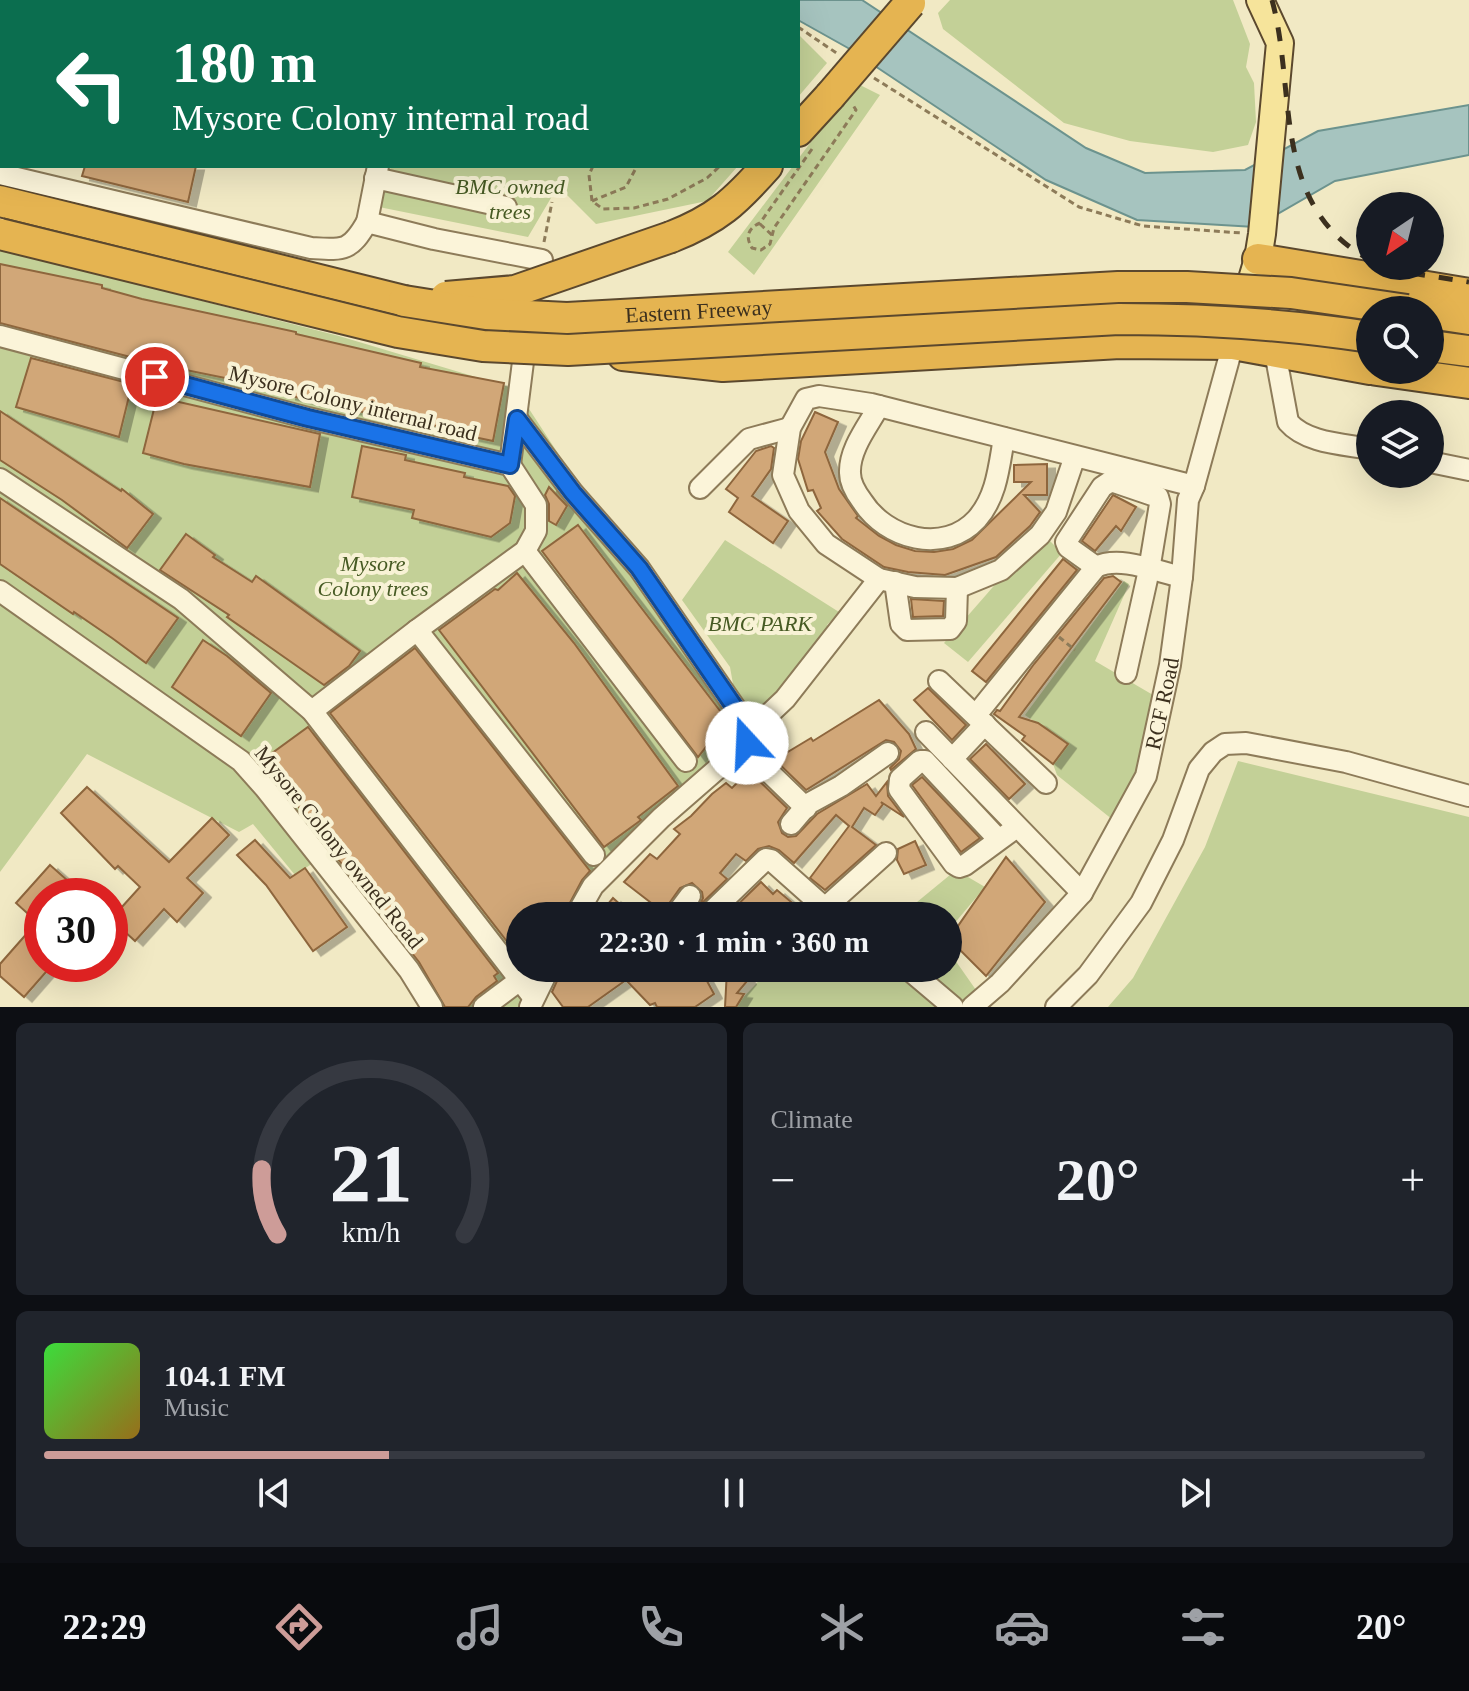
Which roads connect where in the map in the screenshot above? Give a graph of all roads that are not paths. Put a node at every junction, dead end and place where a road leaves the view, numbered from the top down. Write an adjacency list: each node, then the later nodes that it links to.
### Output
1 (1260, 0): 11 (main road)
2 (911, 1): 3 (highway, bridge)
3 (806, 139)
4 (765, 168): 13 (highway, bridge)
5 (376, 172): 8 (street); 9 (street)
6 (0, 174): 9 (street)
7 (0, 201): 13 (highway, Eastern Freeway)
8 (506, 207)
9 (367, 222): 28 (street)
10 (0, 234): 21 (highway, Eastern Freeway, bridge)
11 (1260, 247): 12 (highway); 19 (main road)
12 (1469, 294)
13 (404, 301): 14 (highway, Eastern Freeway, bridge)
14 (1356, 303)
15 (1444, 315): 16 (highway)
16 (1469, 319)
17 (1356, 335): 21 (highway, Eastern Freeway, bridge)
18 (0, 336): 33 (street, Mysore Colony internal road)
19 (1233, 344): 21 (highway, bridge); 23 (highway); 37 (street, RCF Road)
20 (1444, 348): 22 (highway)
21 (568, 350)
22 (1469, 351)
23 (1275, 352): 24 (highway); 31 (street)
24 (1356, 366)
25 (1444, 379): 26 (highway)
26 (1469, 383)
27 (879, 406): 29 (street); 30 (street); 30 (street)
28 (517, 419): 33 (street); 52 (street)
29 (790, 428): 38 (street); 43 (street)
30 (1004, 438): 32 (street)
31 (1356, 446)
32 (1075, 456): 37 (street); 44 (street)
33 (510, 465): 39 (street)
34 (1444, 465): 35 (street)
35 (1469, 470)
36 (0, 479): 49 (street)
37 (1194, 486): 42 (street, RCF Road)
38 (700, 488)
39 (525, 551): 46 (street); 55 (street)
40 (1096, 567): 41 (street); 41 (street); 50 (street)
41 (1149, 570): 42 (street); 47 (street)
42 (1182, 577): 64 (street, RCF Road)
43 (887, 580): 44 (street); 44 (street); 52 (street)
44 (957, 588)
45 (0, 591): 75 (street, Mysore Colony owned Road)
46 (417, 630): 49 (street); 63 (street)
47 (1126, 673)
48 (939, 681): 50 (street)
49 (312, 711): 69 (street)
50 (980, 720): 54 (street); 56 (street)
51 (926, 732): 54 (street)
52 (747, 739): 58 (street); 65 (street)
53 (888, 753): 58 (street)
54 (952, 759): 60 (street)
55 (686, 761)
56 (1046, 783)
57 (1469, 796): 79 (street)
58 (806, 808): 59 (street)
59 (791, 824)
60 (1017, 827): 61 (street); 64 (street)
61 (999, 840): 61 (street)
62 (886, 853): 68 (street)
63 (594, 855)
64 (1082, 893): 78 (street, RCF Road)
65 (584, 902)
66 (721, 902): 67 (street)
67 (819, 902)
68 (838, 902)
69 (506, 962)
70 (517, 982): 76 (street)
71 (521, 982): 74 (street)
72 (542, 982): 74 (street)
73 (924, 982): 77 (street)
74 (532, 1002)
75 (432, 1007)
76 (484, 1007)
77 (953, 1007)
78 (972, 1007)
79 (1056, 1007)

